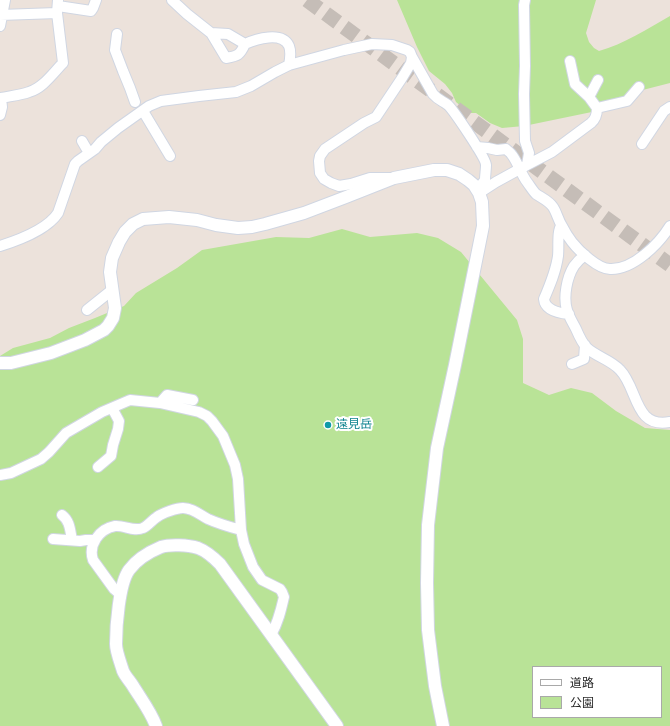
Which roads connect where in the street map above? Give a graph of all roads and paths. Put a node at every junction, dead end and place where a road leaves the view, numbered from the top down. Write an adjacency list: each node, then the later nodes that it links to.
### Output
1 (5, 0): 6 (street)
2 (96, 0): 5 (street)
3 (172, 0): 8 (street)
4 (524, 0): 28 (street)
5 (58, 6): 6 (street); 17 (street)
6 (1, 15): 7 (street)
7 (0, 26)
8 (211, 33): 10 (street); 10 (street)
9 (117, 34): 18 (street)
10 (245, 44): 13 (street)
11 (412, 57): 13 (street); 25 (street); 29 (street)
12 (570, 61): 16 (street)
13 (290, 65): 21 (street)
14 (598, 80): 16 (street)
15 (639, 87): 20 (street)
16 (589, 97): 20 (street)
17 (1, 98): 22 (street)
18 (134, 102)
19 (670, 107): 24 (street)
20 (597, 108): 28 (street)
21 (143, 110): 26 (street); 27 (street)
22 (0, 115)
23 (82, 141): 26 (street)
24 (642, 144)
25 (477, 147): 28 (street); 30 (street)
26 (89, 153): 33 (street)
27 (170, 156)
28 (523, 167): 30 (street); 31 (street)
29 (394, 178): 30 (street); 35 (street)
30 (478, 191): 56 (street)
31 (561, 226): 34 (street); 37 (street)
32 (670, 226): 34 (street)
33 (0, 246)
34 (585, 255): 37 (street)
35 (112, 290): 36 (street); 39 (street)
36 (86, 310)
37 (568, 314): 38 (street)
38 (585, 345): 40 (street); 44 (street)
39 (0, 363)
40 (572, 364)
41 (193, 400): 42 (street)
42 (160, 403): 43 (street); 48 (street)
43 (112, 408): 45 (street); 46 (street)
44 (670, 422)
45 (98, 467)
46 (0, 476)
47 (62, 515): 50 (street)
48 (241, 530): 51 (street); 53 (street)
49 (53, 539): 50 (street)
50 (72, 540): 51 (street)
51 (95, 540): 52 (street)
52 (121, 595): 53 (street); 54 (street)
53 (271, 634): 55 (street)
54 (156, 726)
55 (337, 726)
56 (443, 726)

